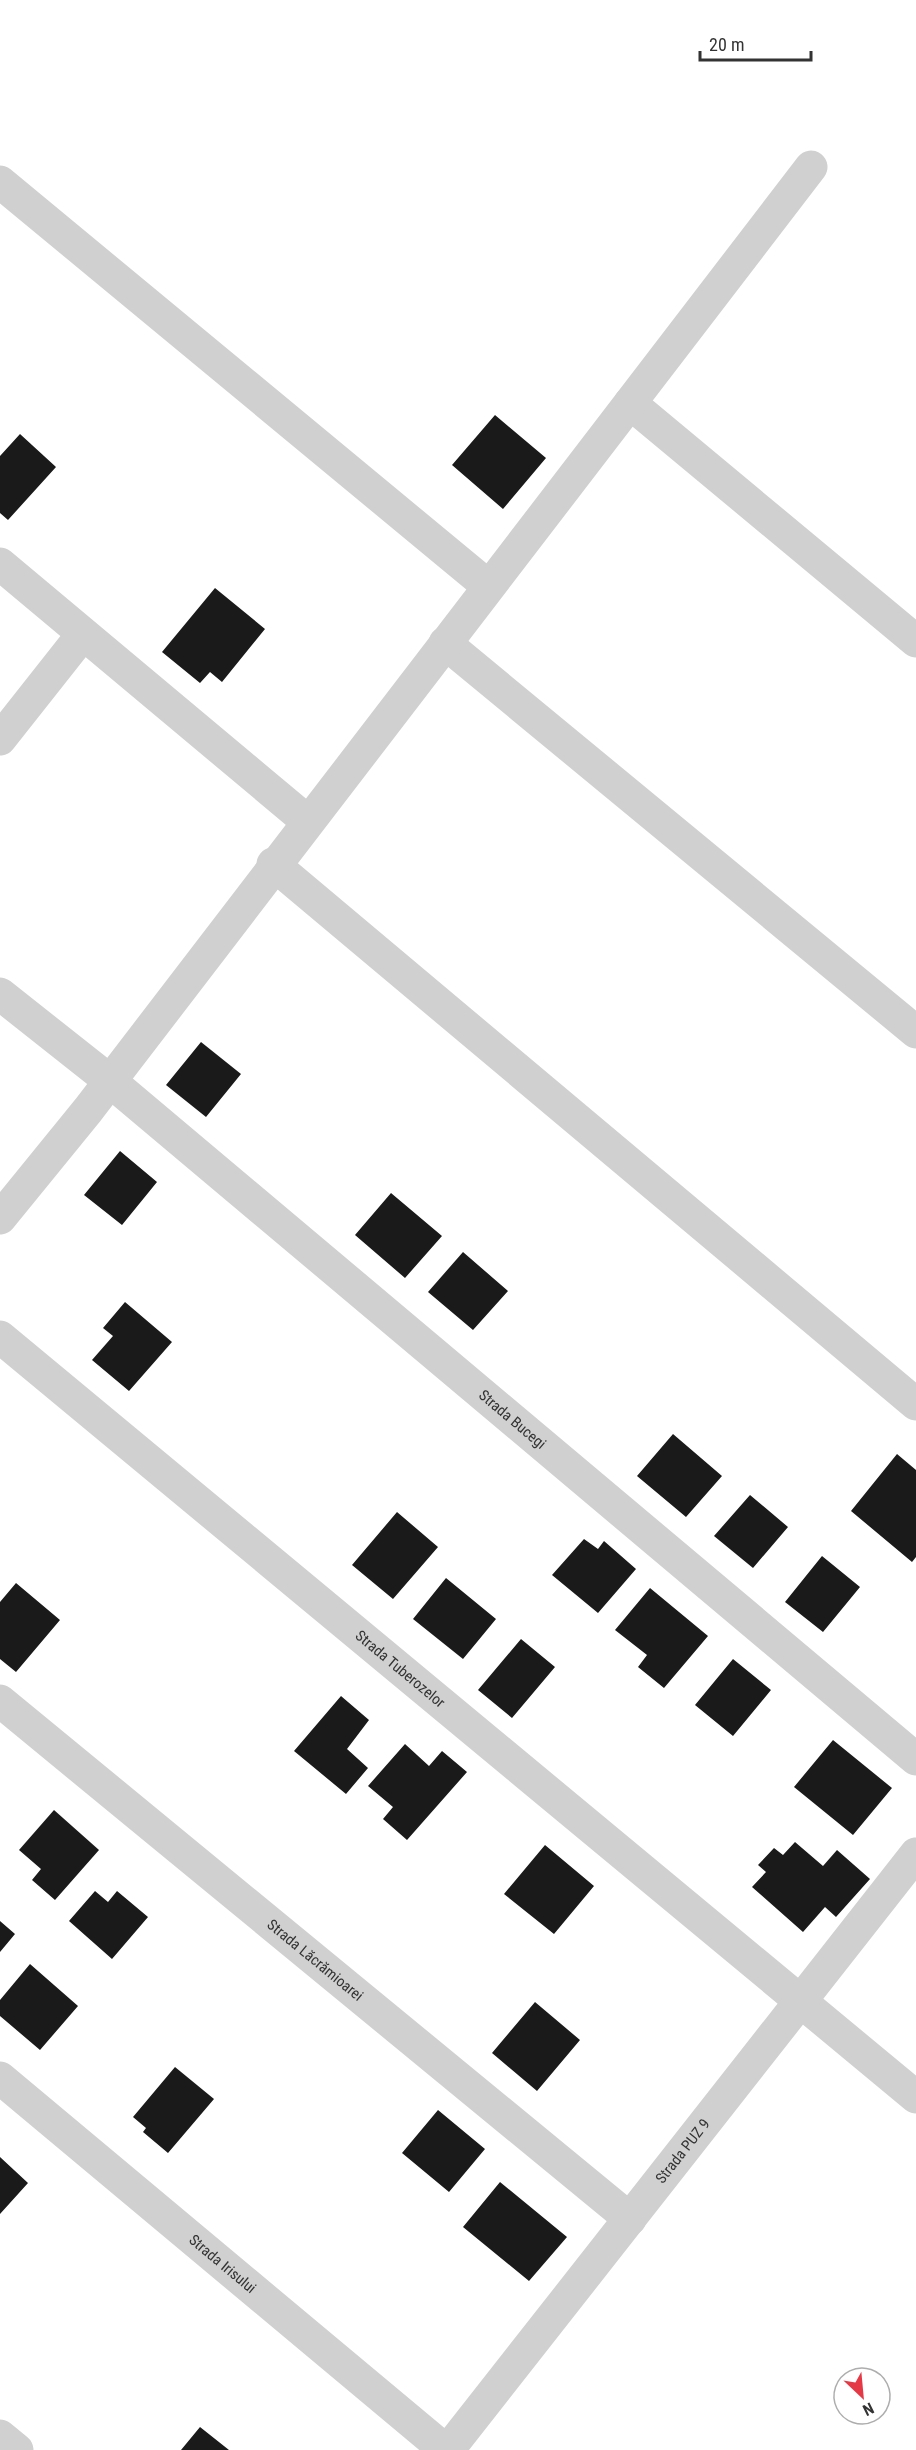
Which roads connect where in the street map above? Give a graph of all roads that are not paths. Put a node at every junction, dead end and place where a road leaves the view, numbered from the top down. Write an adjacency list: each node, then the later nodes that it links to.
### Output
1 (811, 167): 3 (street)
2 (0, 182): 5 (street)
3 (630, 403): 5 (street); 7 (street)
4 (0, 564): 6 (street)
5 (488, 586): 8 (street)
6 (84, 634): 9 (street); 10 (street)
7 (916, 641)
8 (445, 643): 10 (street); 13 (street)
9 (0, 739)
10 (307, 821): 11 (street)
11 (273, 864): 14 (street); 17 (street)
12 (0, 994): 14 (street, Strada Bucegi)
13 (916, 1032)
14 (110, 1081): 15 (street); 19 (street, Strada Bucegi)
15 (0, 1218)
16 (0, 1337): 21 (street, Strada Tuberozelor)
17 (916, 1404)
18 (0, 1701): 24 (street, Strada Lăcrămioarei)
19 (916, 1759)
20 (916, 1854): 21 (street, Strada PUZ 9)
21 (799, 2002): 23 (street, Strada Tuberozelor); 24 (street, Strada PUZ 9)
22 (0, 2078): 27 (street, Strada Irisului)
23 (916, 2097)
24 (630, 2218): 27 (street, Strada PUZ 9)
25 (0, 2436): 26 (street)
26 (17, 2450)
27 (447, 2450)

